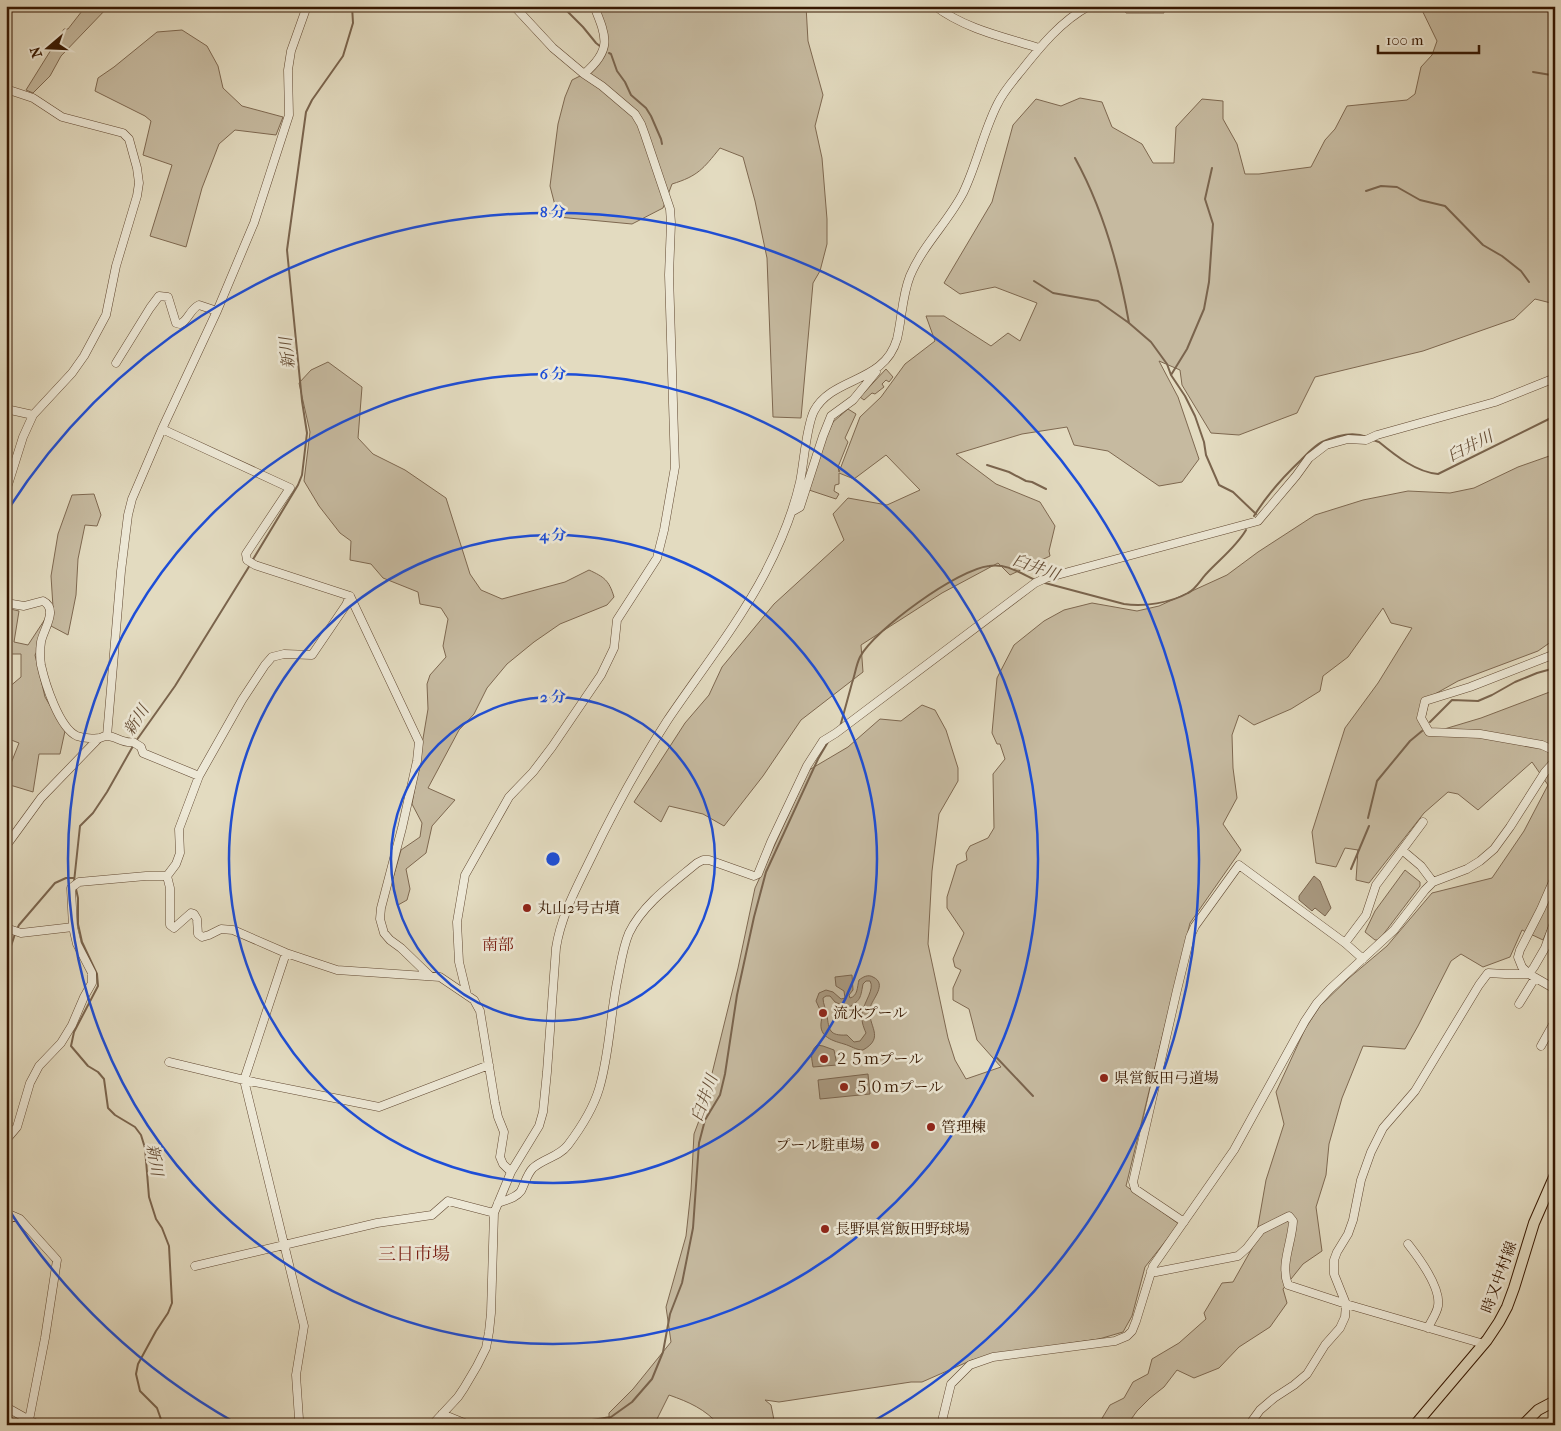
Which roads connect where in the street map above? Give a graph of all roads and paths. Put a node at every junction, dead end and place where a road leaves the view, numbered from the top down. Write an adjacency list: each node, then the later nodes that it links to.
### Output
1 (307, 6): 9 (street)
2 (514, 6): 7 (street)
3 (594, 6): 7 (street)
4 (935, 6): 6 (street)
5 (1089, 6): 6 (street)
6 (1040, 48): 11 (street)
7 (584, 74): 41 (street)
8 (6, 88): 14 (street)
9 (217, 311): 10 (street); 15 (street)
10 (116, 363)
11 (882, 365): 17 (street); 17 (street)
12 (1555, 378): 51 (street)
13 (6, 408): 14 (street)
14 (33, 415): 16 (street)
15 (162, 429): 18 (street); 21 (street)
16 (6, 491)
17 (793, 511): 49 (street)
18 (350, 596): 25 (street); 38 (street)
19 (6, 603): 22 (street)
20 (1555, 654): 23 (street)
21 (107, 736): 22 (street); 25 (street)
22 (98, 738): 27 (street)
23 (1555, 752)
24 (1555, 761): 31 (street)
25 (199, 776): 29 (street)
26 (1423, 822): 28 (street)
27 (6, 846)
28 (1402, 850): 31 (street); 35 (street)
29 (167, 876): 33 (street); 36 (street)
30 (1555, 877): 39 (street)
31 (1433, 882): 37 (street)
32 (1555, 920): 39 (street)
33 (73, 928): 34 (street); 48 (street)
34 (9, 929)
35 (1345, 943): 37 (street); 54 (street)
36 (286, 953): 38 (street); 47 (street)
37 (1363, 959): 54 (street)
38 (430, 976): 41 (street)
39 (1532, 976): 40 (street); 42 (street); 60 (street)
40 (1555, 989)
41 (468, 995): 46 (street)
42 (1519, 1004)
43 (1555, 1021): 44 (street)
44 (1541, 1046)
45 (169, 1062): 47 (street)
46 (489, 1065): 47 (street); 49 (street)
47 (244, 1080): 57 (street)
48 (6, 1140)
49 (511, 1172): 51 (street)
50 (1555, 1175): 62 (main road, 時又中村線)
51 (498, 1203): 52 (street)
52 (494, 1213): 57 (street); 65 (street)
53 (9, 1214): 55 (street); 66 (street)
54 (1184, 1222): 59 (street)
55 (6, 1226)
56 (1408, 1244): 61 (street)
57 (285, 1245): 58 (street); 68 (street)
58 (195, 1266)
59 (1151, 1271): 60 (street); 71 (street)
60 (1346, 1304): 61 (street); 72 (street)
61 (1428, 1328): 62 (street)
62 (1484, 1344): 73 (main road, 時又中村線)
63 (1555, 1401): 74 (main road)
64 (6, 1408): 66 (street)
65 (442, 1414): 69 (street); 70 (street)
66 (29, 1420): 67 (street)
67 (38, 1425)
68 (298, 1425)
69 (432, 1425)
70 (469, 1425)
71 (940, 1425)
72 (1249, 1425)
73 (1416, 1425)
74 (1523, 1425)

